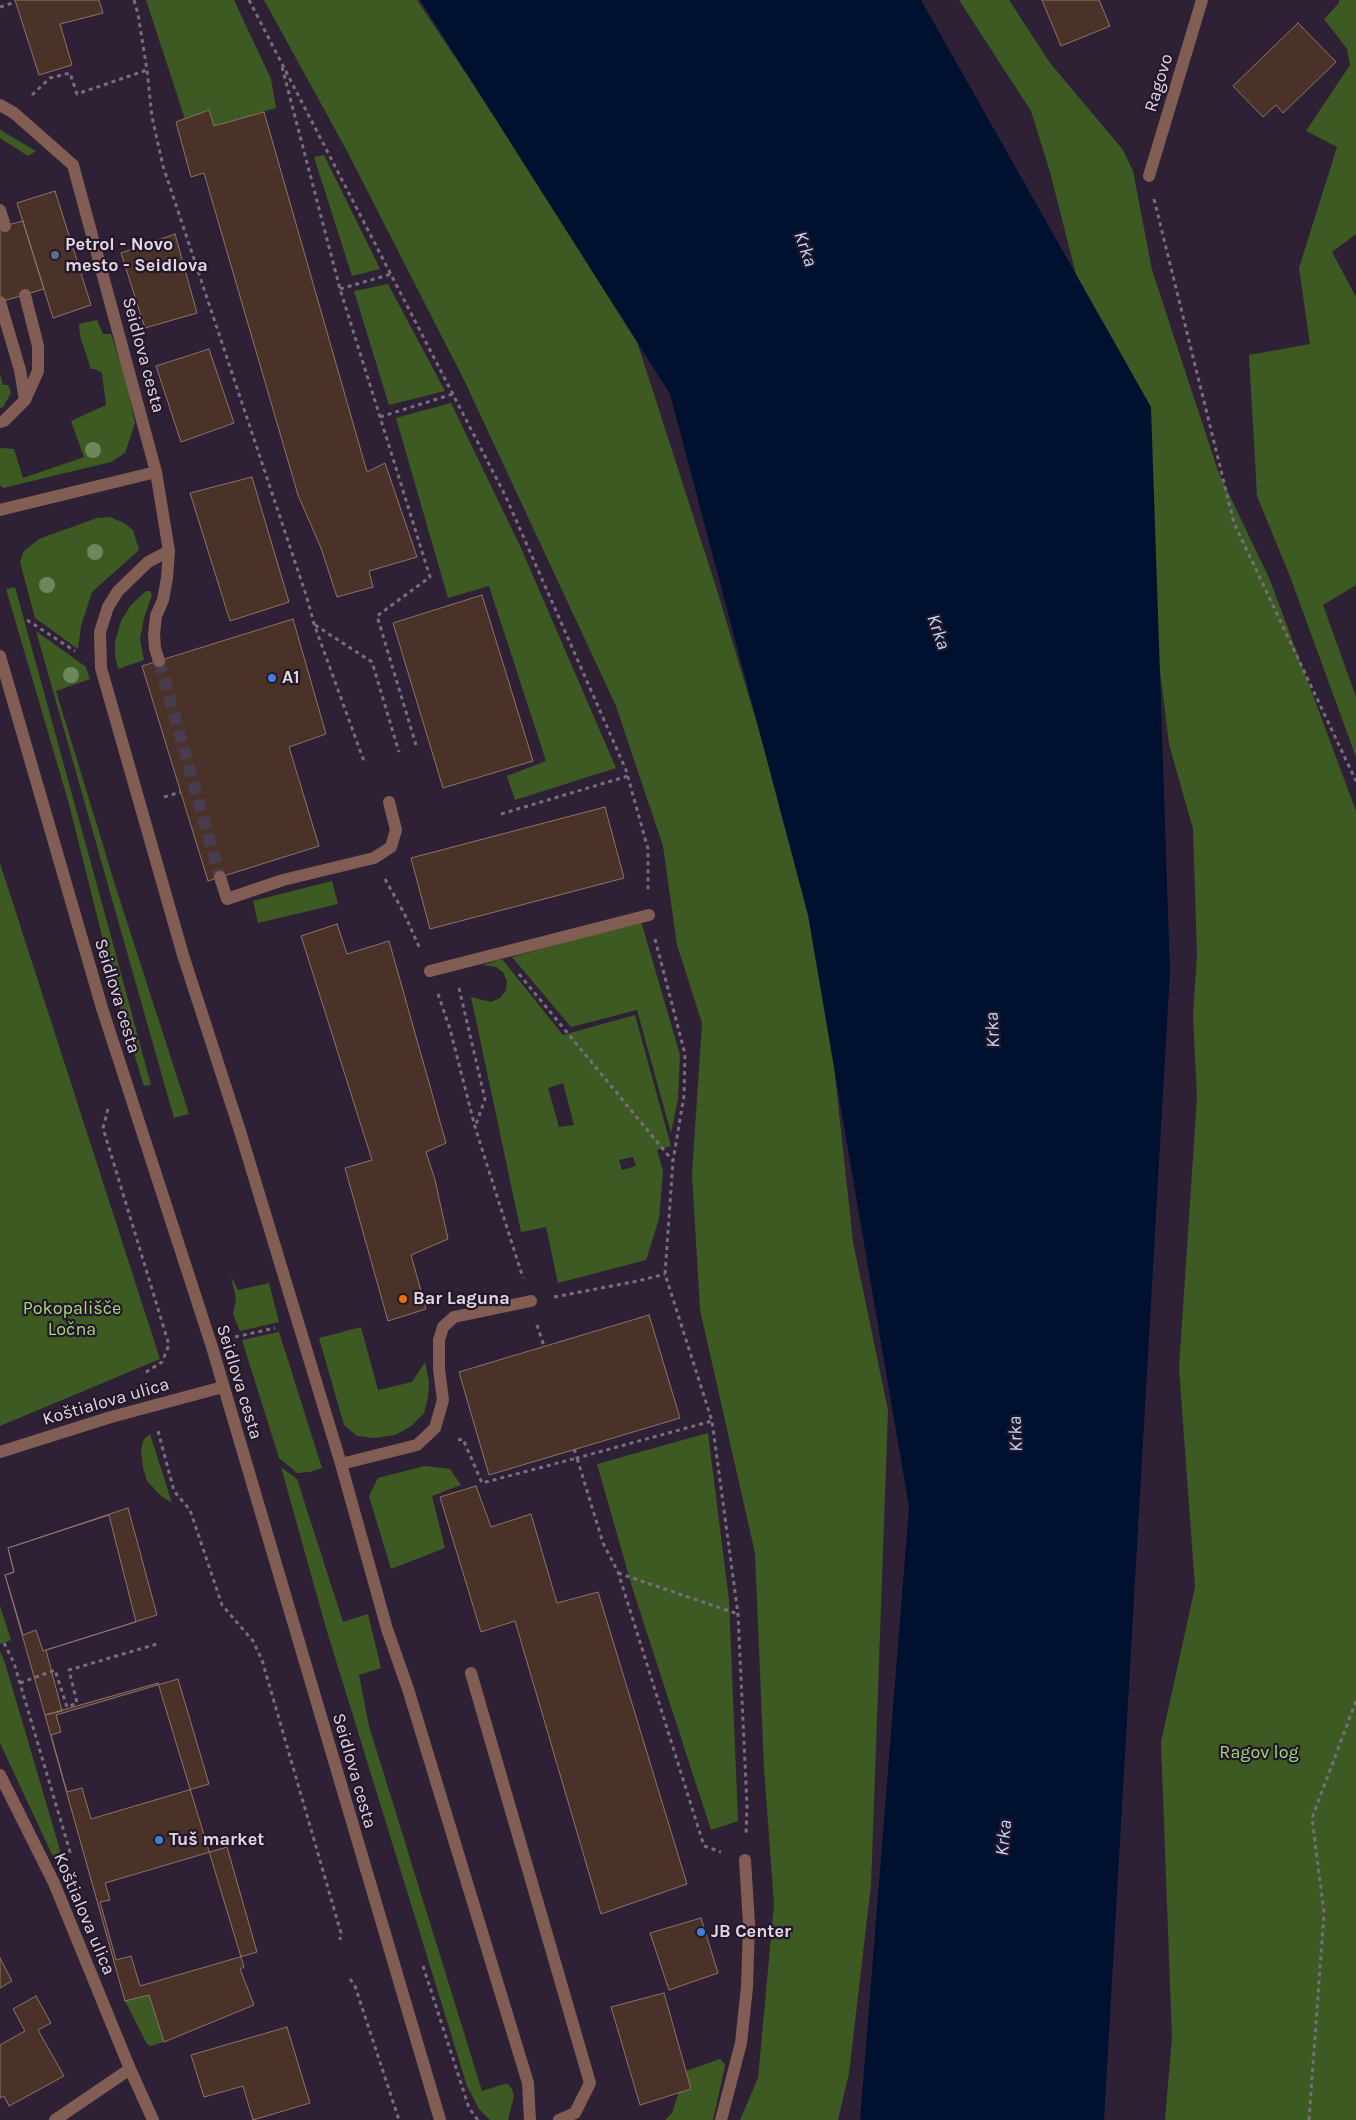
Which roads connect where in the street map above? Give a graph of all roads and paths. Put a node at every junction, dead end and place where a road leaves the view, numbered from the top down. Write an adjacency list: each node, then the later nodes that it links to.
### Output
1 (134, 0): 6 (path)
2 (1202, 0): 9 (street, Ragovo)
3 (16, 2): 4 (path)
4 (0, 7)
5 (280, 60): 13 (path)
6 (148, 70): 8 (path); 24 (path)
7 (0, 105): 8 (street, Seidlova cesta)
8 (14, 114): 20 (street, Seidlova cesta)
9 (1149, 176): 32 (path)
10 (0, 210): 11 (street)
11 (5, 226)
12 (391, 274): 13 (path)
13 (340, 289): 18 (path)
14 (26, 295): 17 (street)
15 (0, 302): 17 (street)
16 (453, 394): 18 (path)
17 (25, 400): 19 (street)
18 (380, 416): 28 (path)
19 (0, 422)
20 (156, 472): 21 (street); 22 (street, Seidlova cesta)
21 (0, 510)
22 (169, 551): 26 (street, Seidlova cesta); 27 (street)
23 (27, 620): 27 (path)
24 (314, 624): 29 (path); 30 (path)
25 (0, 656): 49 (street, Seidlova cesta)
26 (159, 660)
27 (101, 668): 46 (street)
28 (416, 745)
29 (399, 752)
30 (365, 764)
31 (628, 776): 34 (path)
32 (1356, 782)
33 (389, 802): 35 (street)
34 (501, 814)
35 (374, 858): 36 (street); 40 (path)
36 (220, 877)
37 (649, 915): 38 (street)
38 (501, 952): 39 (street); 43 (path)
39 (452, 965): 40 (street); 41 (path)
40 (430, 971): 41 (path)
41 (475, 1127): 45 (path)
42 (103, 1128): 48 (path)
43 (673, 1161)
44 (665, 1274): 45 (path)
45 (531, 1301): 52 (street)
46 (297, 1323): 47 (path); 56 (street)
47 (232, 1338)
48 (143, 1374)
49 (223, 1387): 54 (street, Koštialova ulica); 73 (street, Seidlova cesta)
50 (712, 1421): 55 (path)
51 (157, 1427): 67 (path)
52 (417, 1445): 55 (path); 56 (street)
53 (574, 1449): 55 (path)
54 (0, 1452)
55 (577, 1458): 57 (path)
56 (341, 1464): 74 (street)
57 (618, 1572): 58 (path); 65 (path)
58 (738, 1614)
59 (4, 1643): 62 (path)
60 (157, 1644): 62 (path)
61 (471, 1673): 75 (street)
62 (20, 1683): 66 (path)
63 (1356, 1701): 77 (path)
64 (0, 1775): 66 (street, Koštialova ulica)
65 (745, 1860): 76 (street)
66 (54, 1883): 69 (street, Koštialova ulica)
67 (340, 1940)
68 (350, 1979): 72 (path)
69 (130, 2069): 70 (street); 71 (street, Koštialova ulica)
70 (55, 2120)
71 (154, 2120)
72 (399, 2120)
73 (440, 2120)
74 (530, 2120)
75 (559, 2120)
76 (720, 2120)
77 (1309, 2120)

